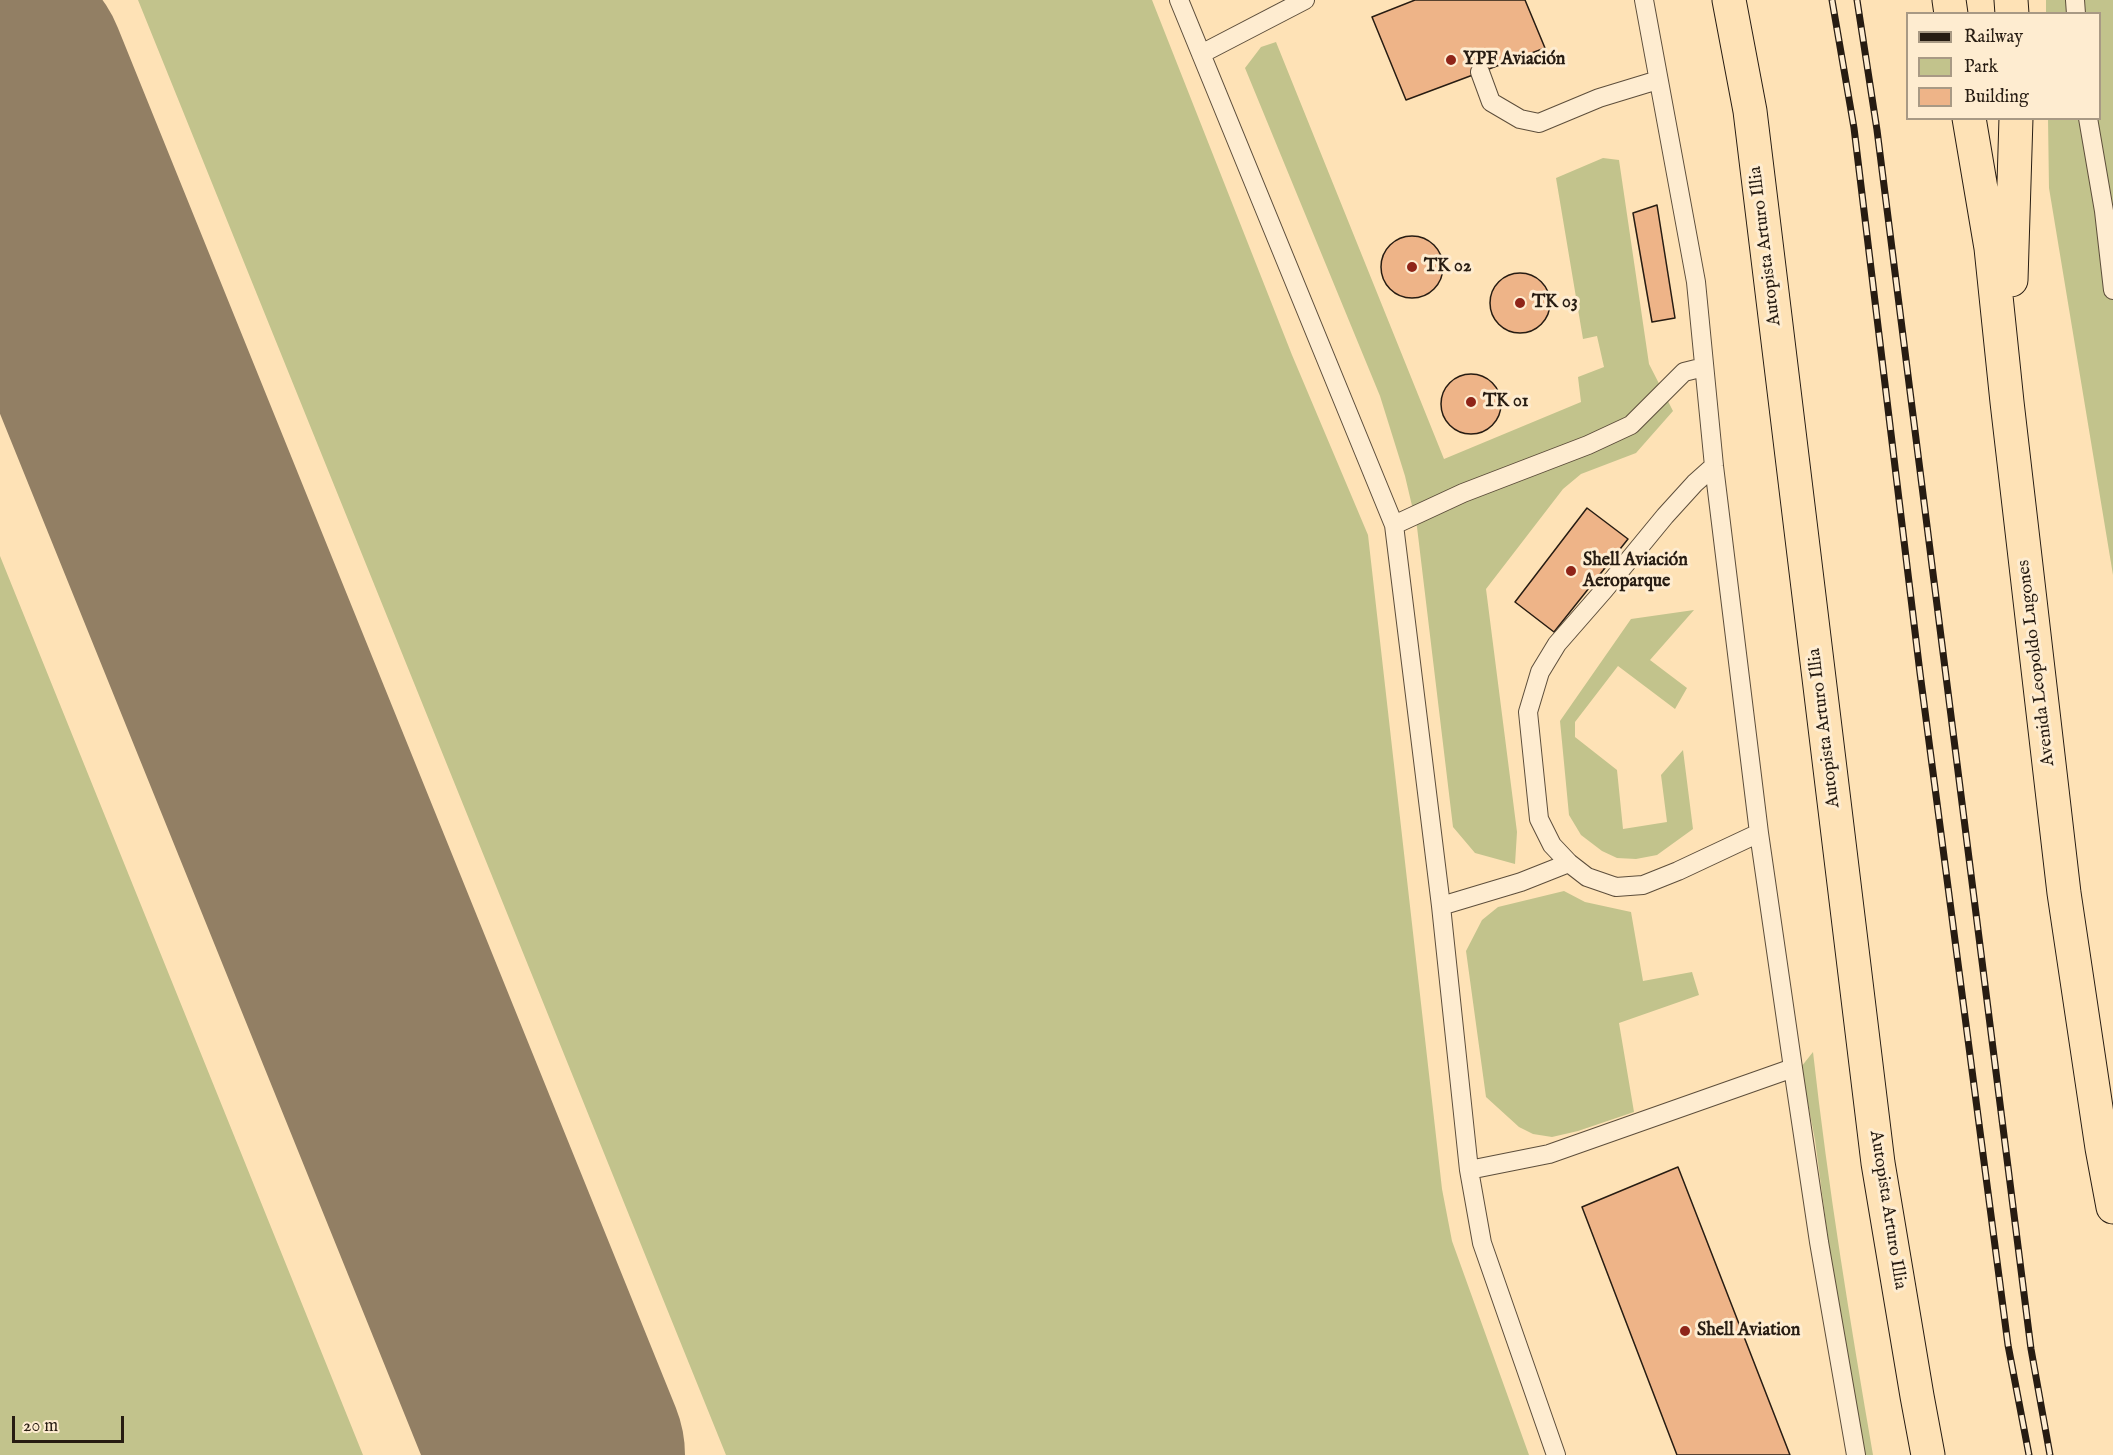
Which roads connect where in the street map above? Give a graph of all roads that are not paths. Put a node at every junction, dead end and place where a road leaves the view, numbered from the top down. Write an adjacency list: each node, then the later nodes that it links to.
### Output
1 (1179, 0): 5 (lane)
2 (1305, 0): 5 (lane)
3 (1644, 0): 7 (lane)
4 (1729, 0): 24 (highway, Autopista Arturo Illia)
5 (1201, 54): 15 (lane)
6 (1480, 72): 7 (lane)
7 (1658, 80): 12 (lane)
8 (1969, 120): 13 (highway, Avenida Leopoldo Lugones)
9 (2016, 120): 13 (highway)
10 (2088, 120): 11 (lane)
11 (2113, 290)
12 (1704, 367): 14 (lane); 15 (lane)
13 (2007, 402): 21 (highway, Avenida Leopoldo Lugones)
14 (1714, 466): 16 (lane); 17 (lane)
15 (1394, 525): 18 (lane)
16 (1759, 833): 17 (lane); 19 (lane)
17 (1569, 863): 18 (lane)
18 (1441, 906): 20 (lane)
19 (1793, 1068): 20 (lane); 23 (lane)
20 (1469, 1170): 22 (lane)
21 (2113, 1207)
22 (1556, 1455)
23 (1856, 1455)
24 (1928, 1455)

